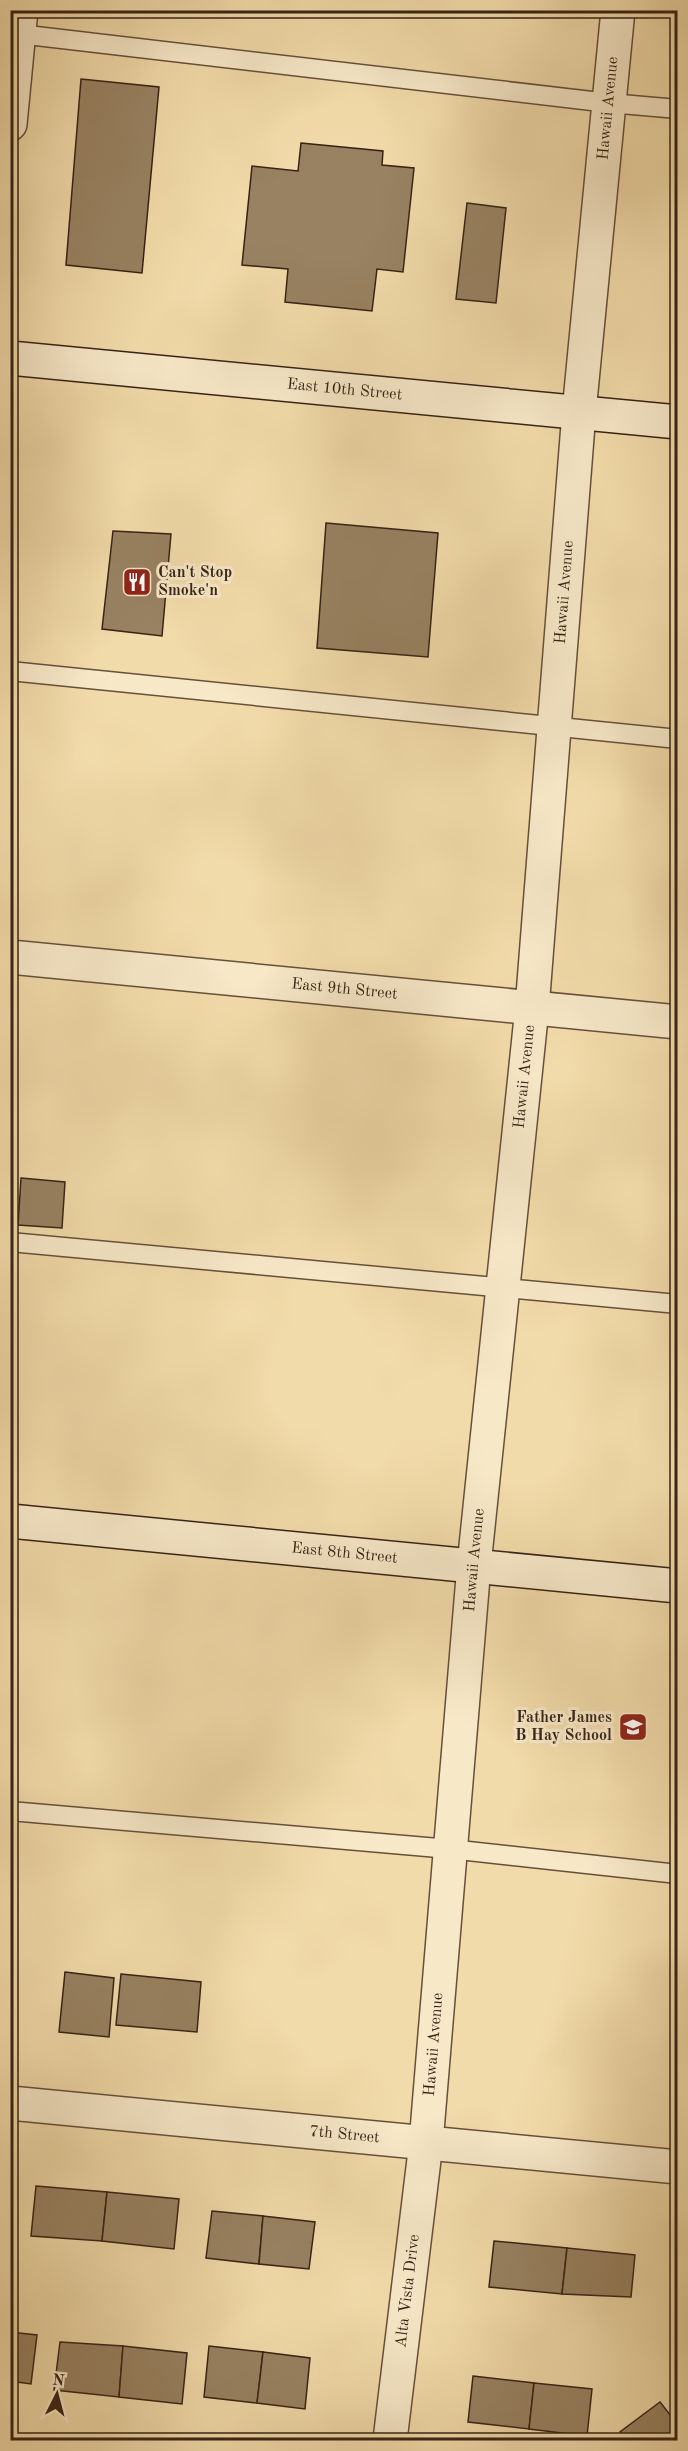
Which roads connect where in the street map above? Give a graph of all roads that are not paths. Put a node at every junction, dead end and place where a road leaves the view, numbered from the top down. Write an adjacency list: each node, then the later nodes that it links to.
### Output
1 (618, 10): 3 (street, Hawaii Avenue)
2 (20, 22): 3 (lane); 5 (street)
3 (609, 103): 4 (lane); 7 (street, Hawaii Avenue)
4 (678, 109)
5 (10, 124)
6 (10, 358): 7 (street, East 10th Street)
7 (579, 412): 8 (street, East 10th Street); 10 (street, Hawaii Avenue)
8 (678, 422)
9 (10, 671): 10 (lane)
10 (554, 728): 11 (lane); 13 (street, Hawaii Avenue)
11 (678, 740)
12 (10, 957): 13 (street, East 9th Street)
13 (532, 1008): 14 (street, East 9th Street); 16 (street, Hawaii Avenue)
14 (678, 1022)
15 (10, 1242): 16 (lane)
16 (502, 1286): 17 (lane); 19 (street, Hawaii Avenue)
17 (678, 1304)
18 (10, 1521): 19 (street, East 8th Street)
19 (474, 1565): 20 (street, East 8th Street); 22 (street, Hawaii Avenue)
20 (678, 1586)
21 (10, 1811): 22 (lane)
22 (450, 1849): 23 (lane); 25 (street, Hawaii Avenue)
23 (678, 1874)
24 (10, 2103): 25 (street, 7th Street)
25 (426, 2142): 26 (street, 7th Street); 27 (street, Alta Vista Drive)
26 (678, 2168)
27 (390, 2440)

